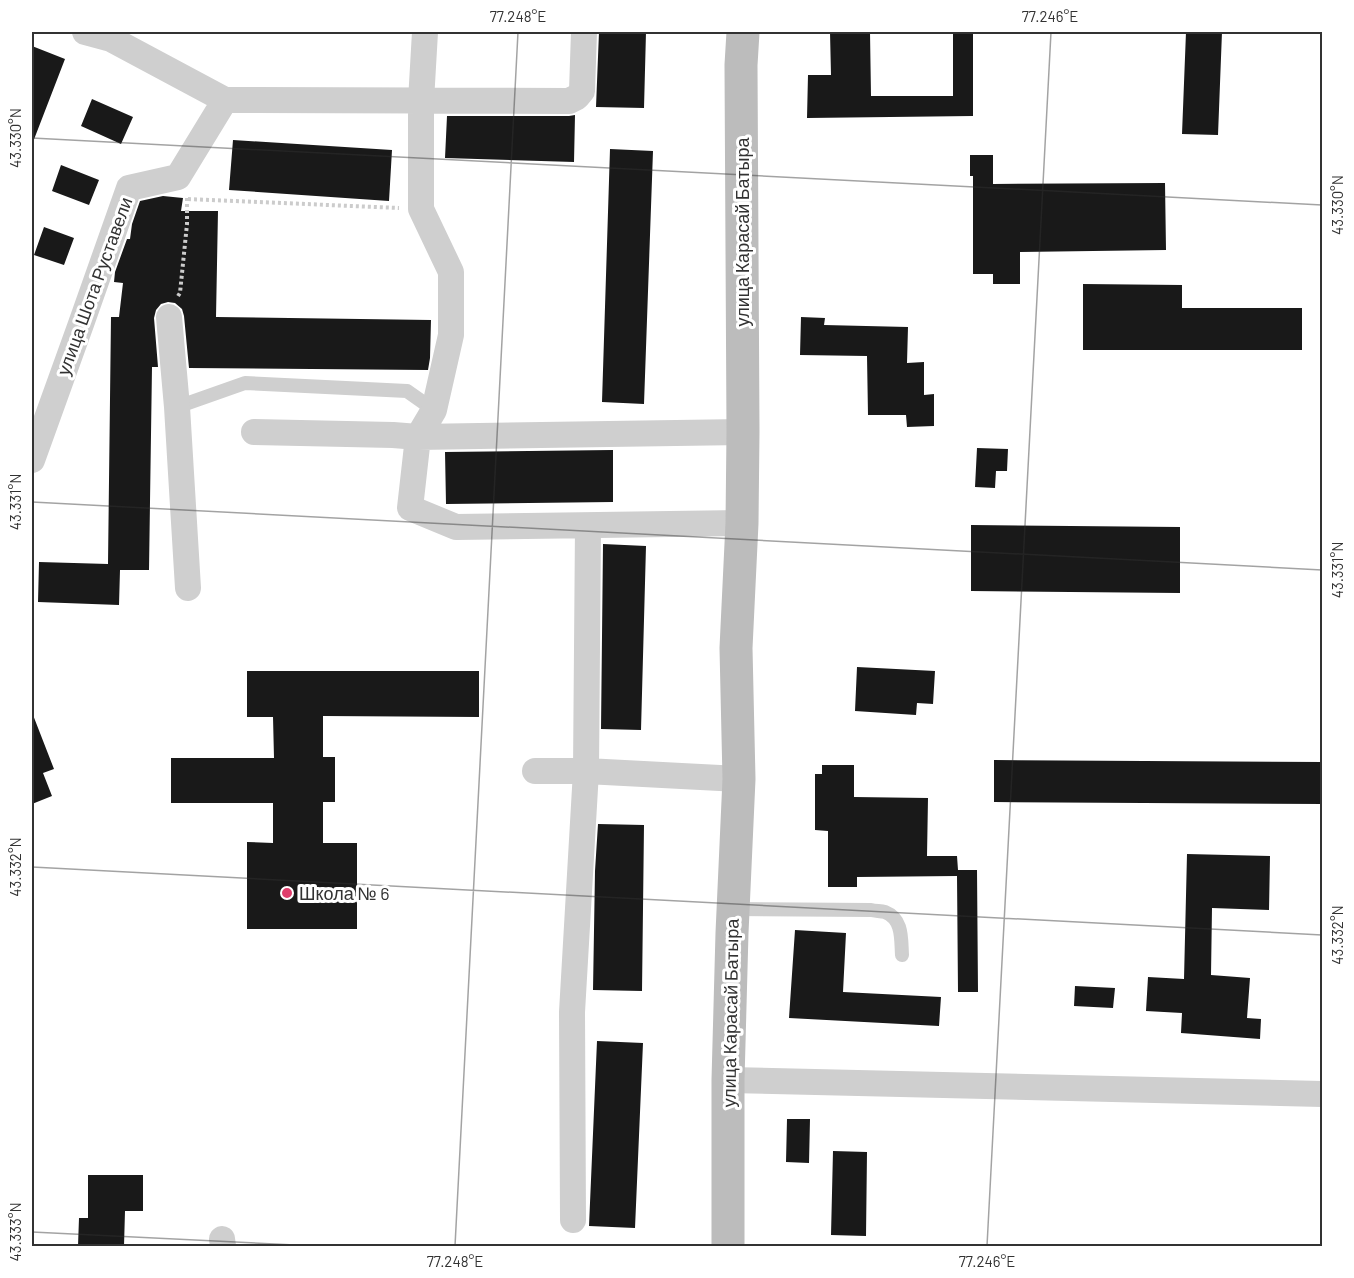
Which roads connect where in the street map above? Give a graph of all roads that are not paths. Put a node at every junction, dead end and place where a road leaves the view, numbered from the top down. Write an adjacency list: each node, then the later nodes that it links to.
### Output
1 (85, 32): 5 (street)
2 (425, 32): 6 (street)
3 (584, 32): 6 (street)
4 (743, 32): 11 (main road, улица Карасай Батыра)
5 (225, 100): 6 (street); 13 (street, улица Шота Руставели)
6 (421, 101): 9 (street)
7 (169, 317): 8 (street)
8 (177, 407): 9 (lane); 16 (street)
9 (434, 411): 12 (street)
10 (254, 432): 12 (street)
11 (743, 432): 12 (street); 14 (main road, улица Карасай Батыра)
12 (418, 437): 15 (street)
13 (32, 460)
14 (742, 523): 15 (street); 19 (main road, улица Карасай Батыра)
15 (588, 526): 18 (street)
16 (188, 588)
17 (535, 771): 18 (street)
18 (586, 771): 19 (street); 24 (street)
19 (739, 779): 20 (main road, улица Карасай Батыра)
20 (733, 909): 21 (lane); 22 (main road, улица Карасай Батыра)
21 (902, 955)
22 (728, 1080): 23 (street); 25 (main road, улица Карасай Батыра)
23 (1323, 1094)
24 (573, 1220)
25 (728, 1246)

